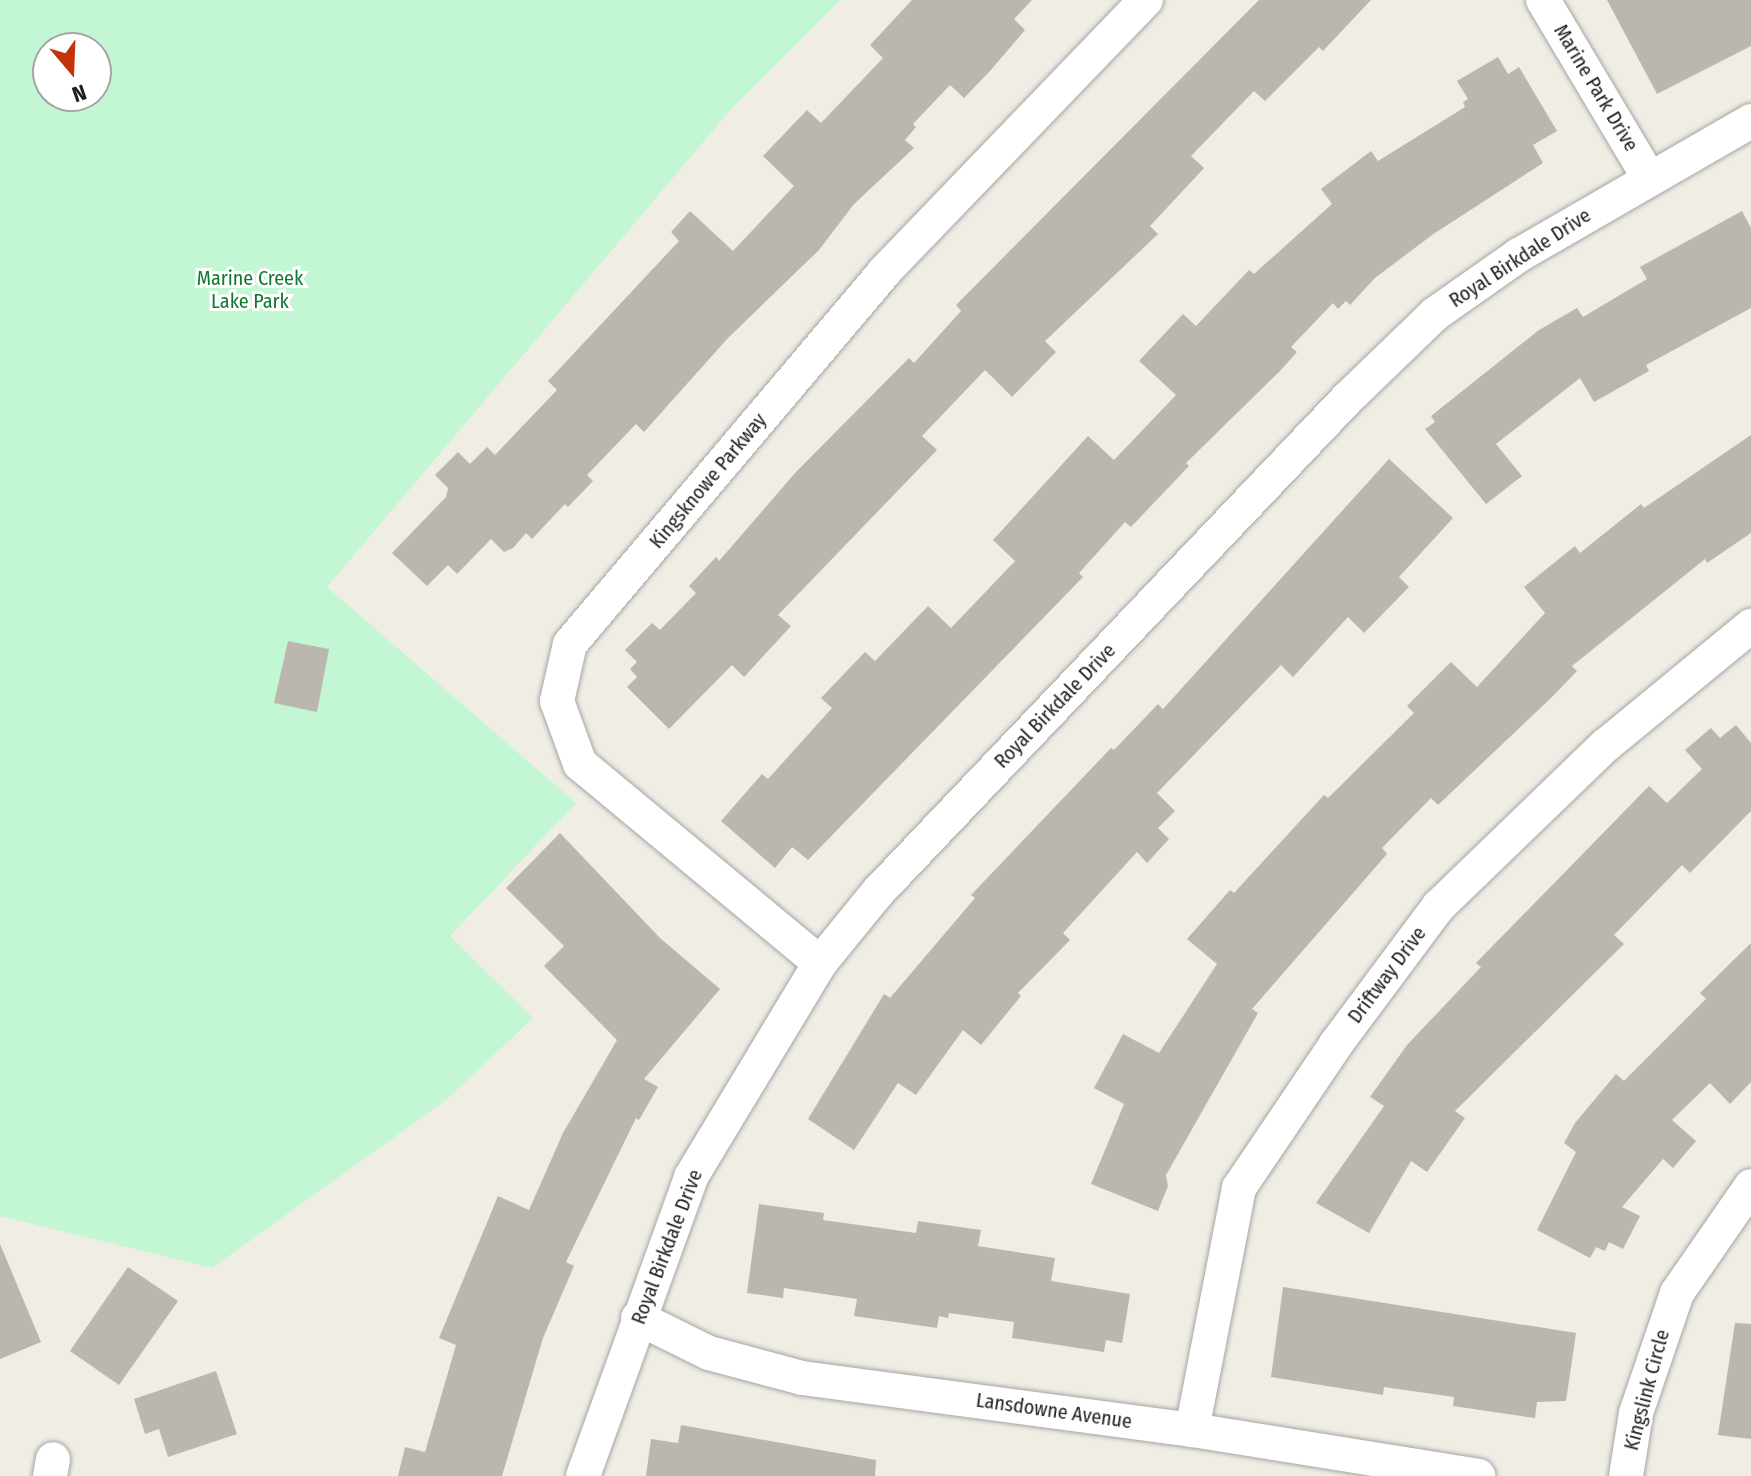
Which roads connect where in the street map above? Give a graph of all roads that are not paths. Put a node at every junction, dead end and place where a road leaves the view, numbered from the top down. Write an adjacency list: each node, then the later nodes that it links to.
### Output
1 (1146, 0): 6 (street, Kingsknowe Parkway)
2 (1543, 0): 4 (street, Marine Park Drive)
3 (1751, 121): 4 (street, Royal Birkdale Drive)
4 (1648, 176): 6 (street, Royal Birkdale Drive)
5 (1751, 626): 9 (street, Driftway Drive)
6 (820, 963): 8 (street, Royal Birkdale Drive)
7 (1751, 1186): 12 (street, Kingslink Circle)
8 (638, 1318): 9 (street, Lansdowne Avenue); 10 (street, Royal Birkdale Drive)
9 (1192, 1430): 11 (street, Lansdowne Avenue)
10 (583, 1476)
11 (1478, 1476)
12 (1626, 1476)

